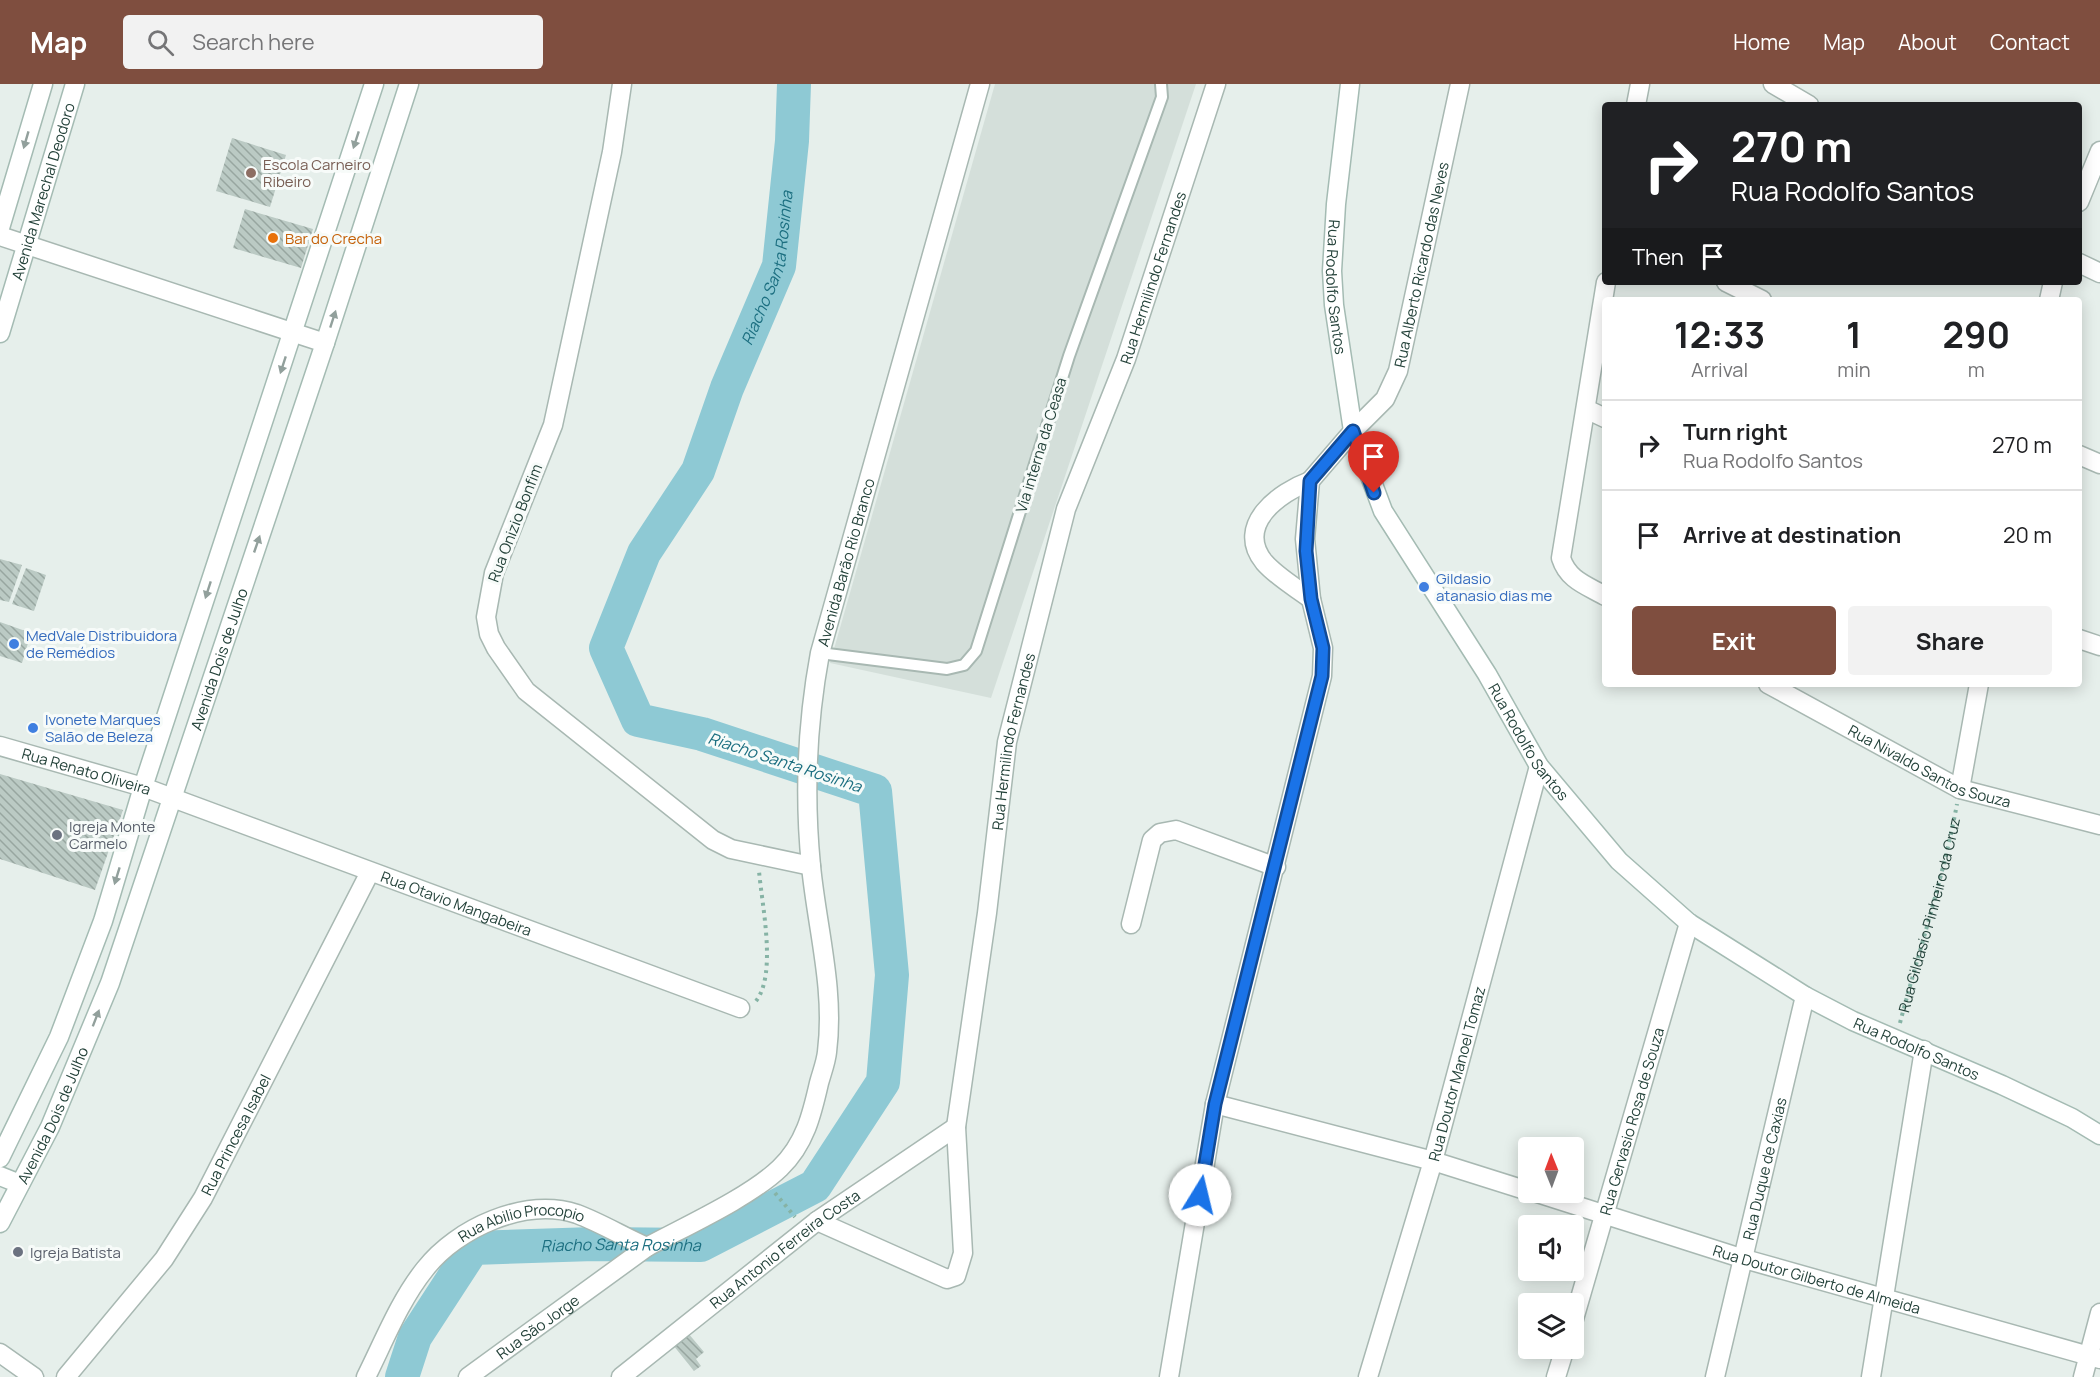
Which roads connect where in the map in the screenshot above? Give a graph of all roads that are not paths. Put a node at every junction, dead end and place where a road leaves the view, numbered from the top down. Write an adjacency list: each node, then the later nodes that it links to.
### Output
1 (43, 84): 18 (street, Avenida Marechal Deodoro, one-way to 18)
2 (75, 84): 20 (street, Avenida Marechal Deodoro)
3 (374, 84): 27 (street, Avenida Dois de Julho, one-way to 27)
4 (409, 84): 28 (street, Avenida Dois de Julho, one-way to 4)
5 (622, 84): 50 (street, Rua Onizio Bonfim)
6 (980, 84): 41 (street, Avenida Barão Rio Branco)
7 (1161, 84): 41 (lane, Via interna da Ceasa)
8 (1216, 84): 59 (street, Rua Hermilindo Fernandes)
9 (1350, 84): 31 (street, Rua Rodolfo Santos)
10 (1460, 84): 31 (street, Rua Alberto Ricardo das Neves)
11 (1640, 84): 14 (street)
12 (1773, 84): 13 (street)
13 (1793, 89): 15 (street)
14 (1637, 102)
15 (1806, 102)
16 (2100, 151): 17 (street)
17 (2082, 195)
18 (0, 228)
19 (0, 236): 20 (street)
20 (26, 245): 26 (street, Avenida Marechal Deodoro); 27 (street)
21 (2082, 264): 22 (street)
22 (2100, 273)
23 (1732, 285): 24 (street)
24 (1756, 297)
25 (1602, 307): 29 (street)
26 (0, 333)
27 (294, 333): 28 (street); 35 (street, Avenida Dois de Julho, one-way to 35)
28 (325, 343): 36 (street, Avenida Dois de Julho, one-way to 28)
29 (1586, 409): 30 (street); 37 (street)
30 (1602, 417)
31 (1353, 431): 34 (street, Rua Alberto Ricardo das Neves); 45 (street, Rua Rodolfo Santos)
32 (2082, 456): 33 (street)
33 (2100, 464)
34 (1310, 481): 38 (street); 38 (street)
35 (217, 562): 36 (street); 46 (street, Avenida Dois de Julho, one-way to 46)
36 (248, 570): 48 (street, Avenida Dois de Julho)
37 (1602, 594)
38 (1311, 599): 51 (street)
39 (2082, 640): 40 (street)
40 (2100, 646)
41 (820, 653): 50 (street, Avenida Barão Rio Branco)
42 (1773, 687): 47 (street, Rua Nivaldo Santos Souza)
43 (1978, 687): 47 (street)
44 (0, 746): 46 (street, Rua Renato Oliveira)
45 (1539, 766): 53 (street, Rua Rodolfo Santos); 62 (street, Rua Doutor Manoel Tomaz)
46 (143, 787): 48 (street, Rua Renato Oliveira); 61 (street, Avenida Dois de Julho, one-way to 61)
47 (1960, 789): 49 (street, Rua Nivaldo Santos Souza)
48 (172, 798): 52 (street, Rua Otavio Mangabeira); 64 (street, Avenida Dois de Julho, one-way to 48)
49 (2100, 825)
50 (811, 866): 70 (street, Avenida Barão Rio Branco)
51 (1276, 867): 54 (street); 58 (street)
52 (370, 872): 56 (street, Rua Otavio Mangabeira); 79 (street, Rua Princesa Isabel)
53 (1689, 923): 55 (street, Rua Rodolfo Santos); 67 (street, Rua Gervasio Rosa de Souza)
54 (1131, 924)
55 (1805, 996): 57 (street, Rua Rodolfo Santos); 71 (street, Rua Duque de Caxias)
56 (740, 1008)
57 (1924, 1050): 60 (street, Rua Rodolfo Santos); 73 (street)
58 (1215, 1104): 62 (street); 83 (street)
59 (956, 1127): 68 (street, Rua Antonio Ferreira Costa); 68 (street, Rua Hermilindo Fernandes)
60 (2100, 1136)
61 (0, 1158)
62 (1433, 1161): 65 (street); 84 (street, Rua Doutor Manoel Tomaz)
63 (0, 1176): 64 (street)
64 (20, 1184): 69 (street, Avenida Dois de Julho)
65 (1518, 1188)
66 (1568, 1203): 67 (street, Rua Doutor Gilberto de Almeida)
67 (1605, 1215): 71 (street, Rua Doutor Gilberto de Almeida); 72 (street, Rua Gervasio Rosa de Souza)
68 (817, 1221): 82 (street, Rua Antonio Ferreira Costa)
69 (0, 1223)
70 (647, 1247): 80 (street, Rua Abilio Procopio); 81 (street, Rua São Jorge)
71 (1742, 1258): 73 (street, Rua Doutor Gilberto de Almeida); 86 (street, Rua Duque de Caxias)
72 (1582, 1293)
73 (1883, 1297): 76 (street, Rua Doutor Gilberto de Almeida); 87 (street)
74 (2100, 1313): 76 (street)
75 (0, 1353): 78 (street)
76 (2095, 1358): 88 (street)
77 (1562, 1359): 85 (street)
78 (34, 1377)
79 (66, 1377)
80 (366, 1377)
81 (468, 1377)
82 (621, 1377)
83 (1169, 1377)
84 (1368, 1377)
85 (1556, 1377)
86 (1715, 1377)
87 (1871, 1377)
88 (2083, 1377)

